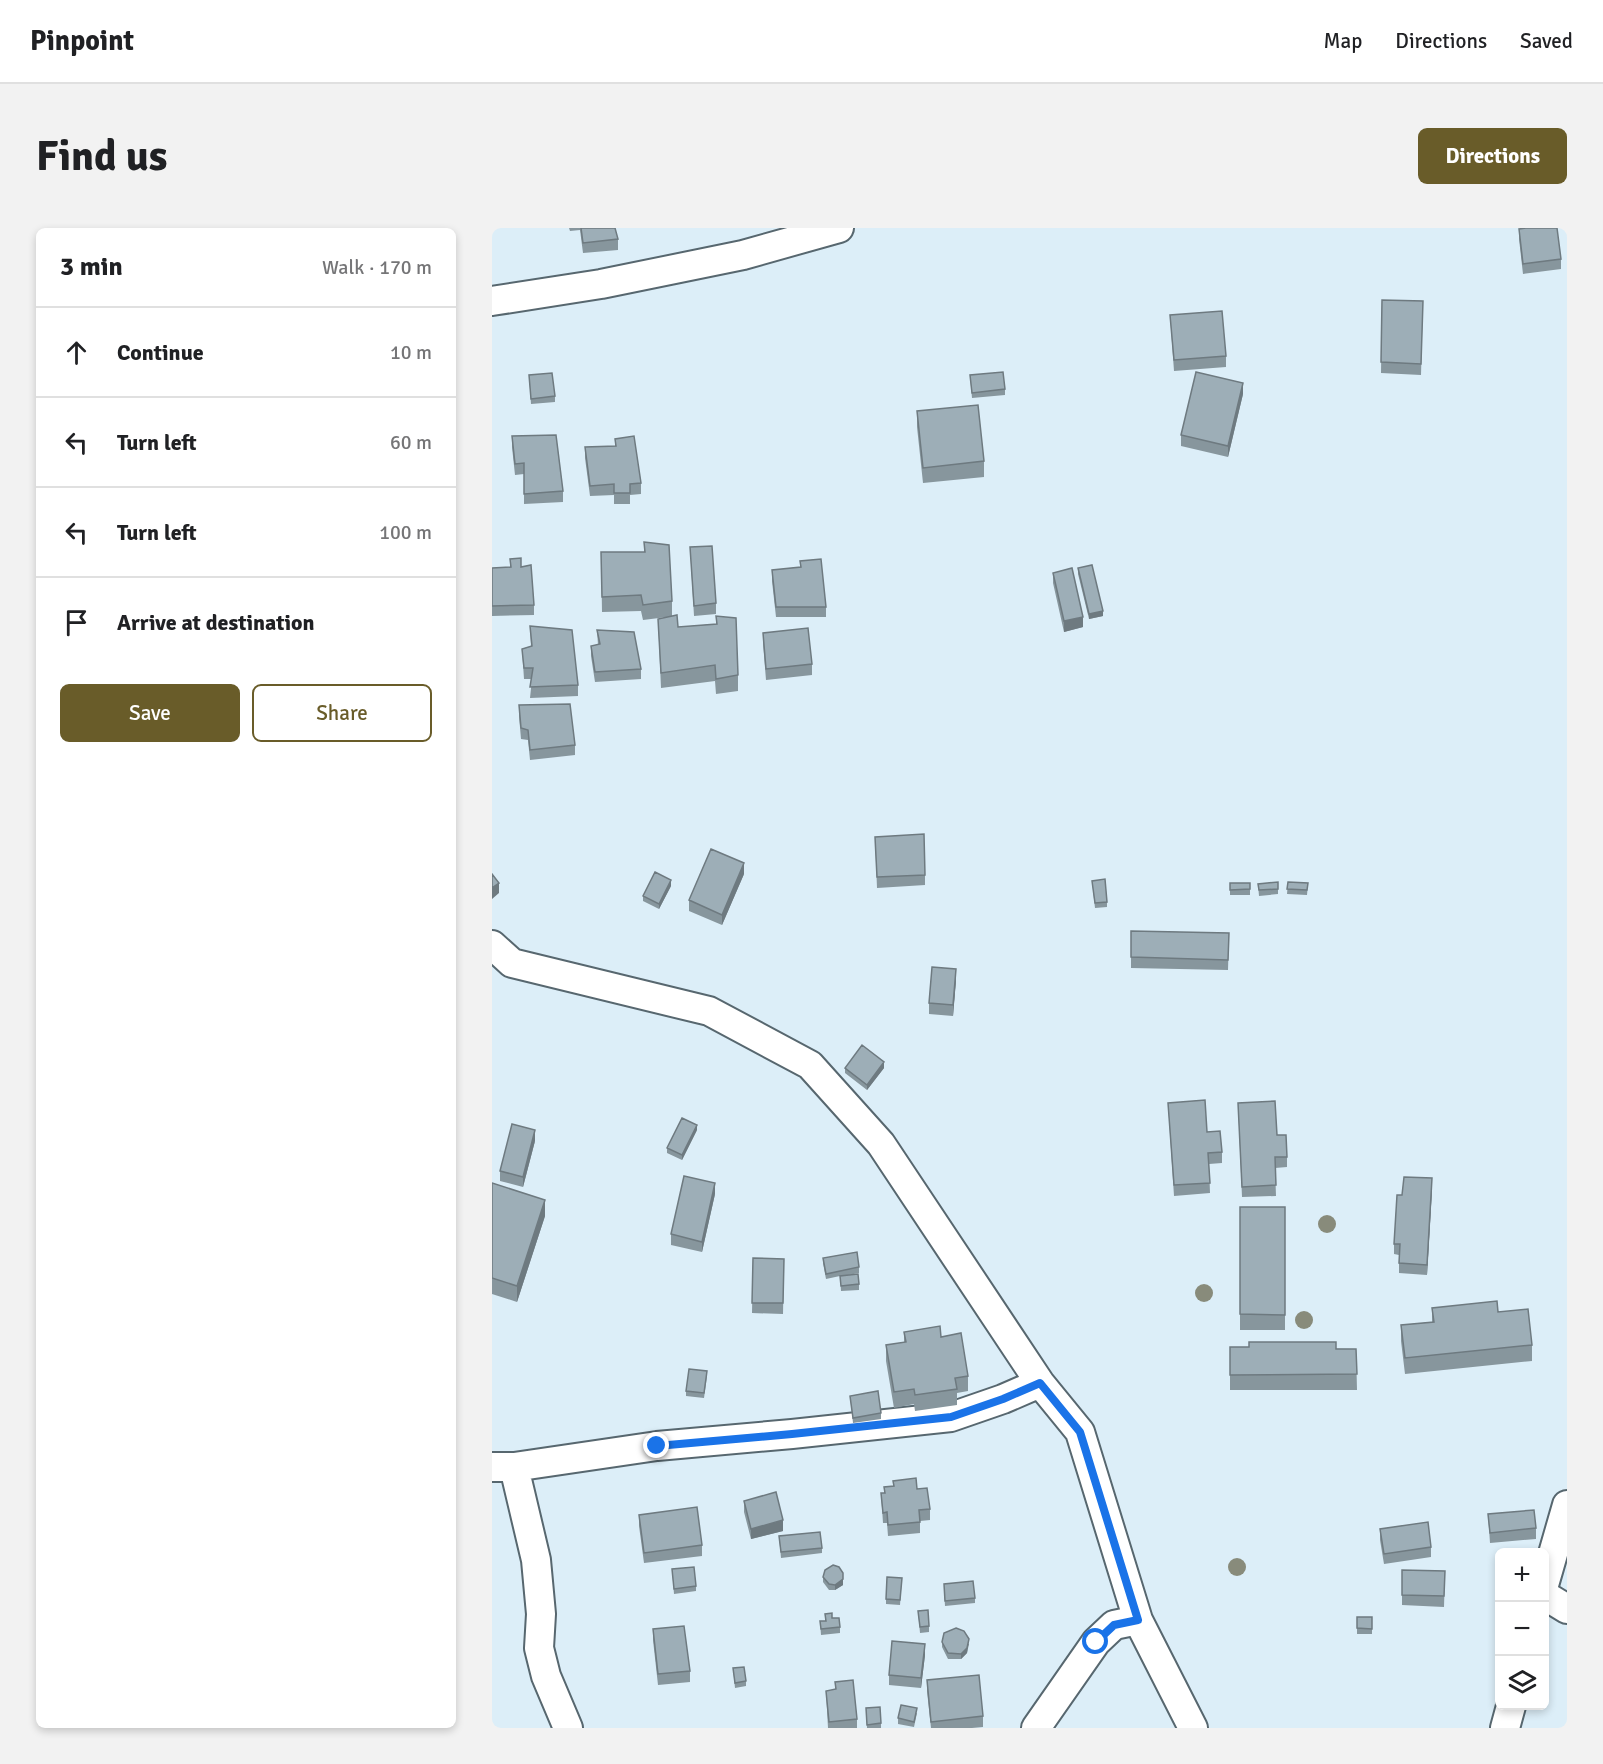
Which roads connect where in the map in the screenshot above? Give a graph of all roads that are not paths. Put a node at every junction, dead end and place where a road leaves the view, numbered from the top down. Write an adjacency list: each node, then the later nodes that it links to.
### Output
1 (839, 228): 2 (street)
2 (492, 301)
3 (492, 945): 4 (street)
4 (1040, 1383): 5 (street); 10 (street)
5 (503, 1467): 12 (street)
6 (1567, 1505): 7 (street)
7 (1549, 1570)
8 (1549, 1598): 9 (street)
9 (1567, 1609)
10 (1138, 1620): 13 (street); 14 (street)
11 (1510, 1710): 15 (street)
12 (568, 1728)
13 (1036, 1728)
14 (1194, 1728)
15 (1505, 1728)

